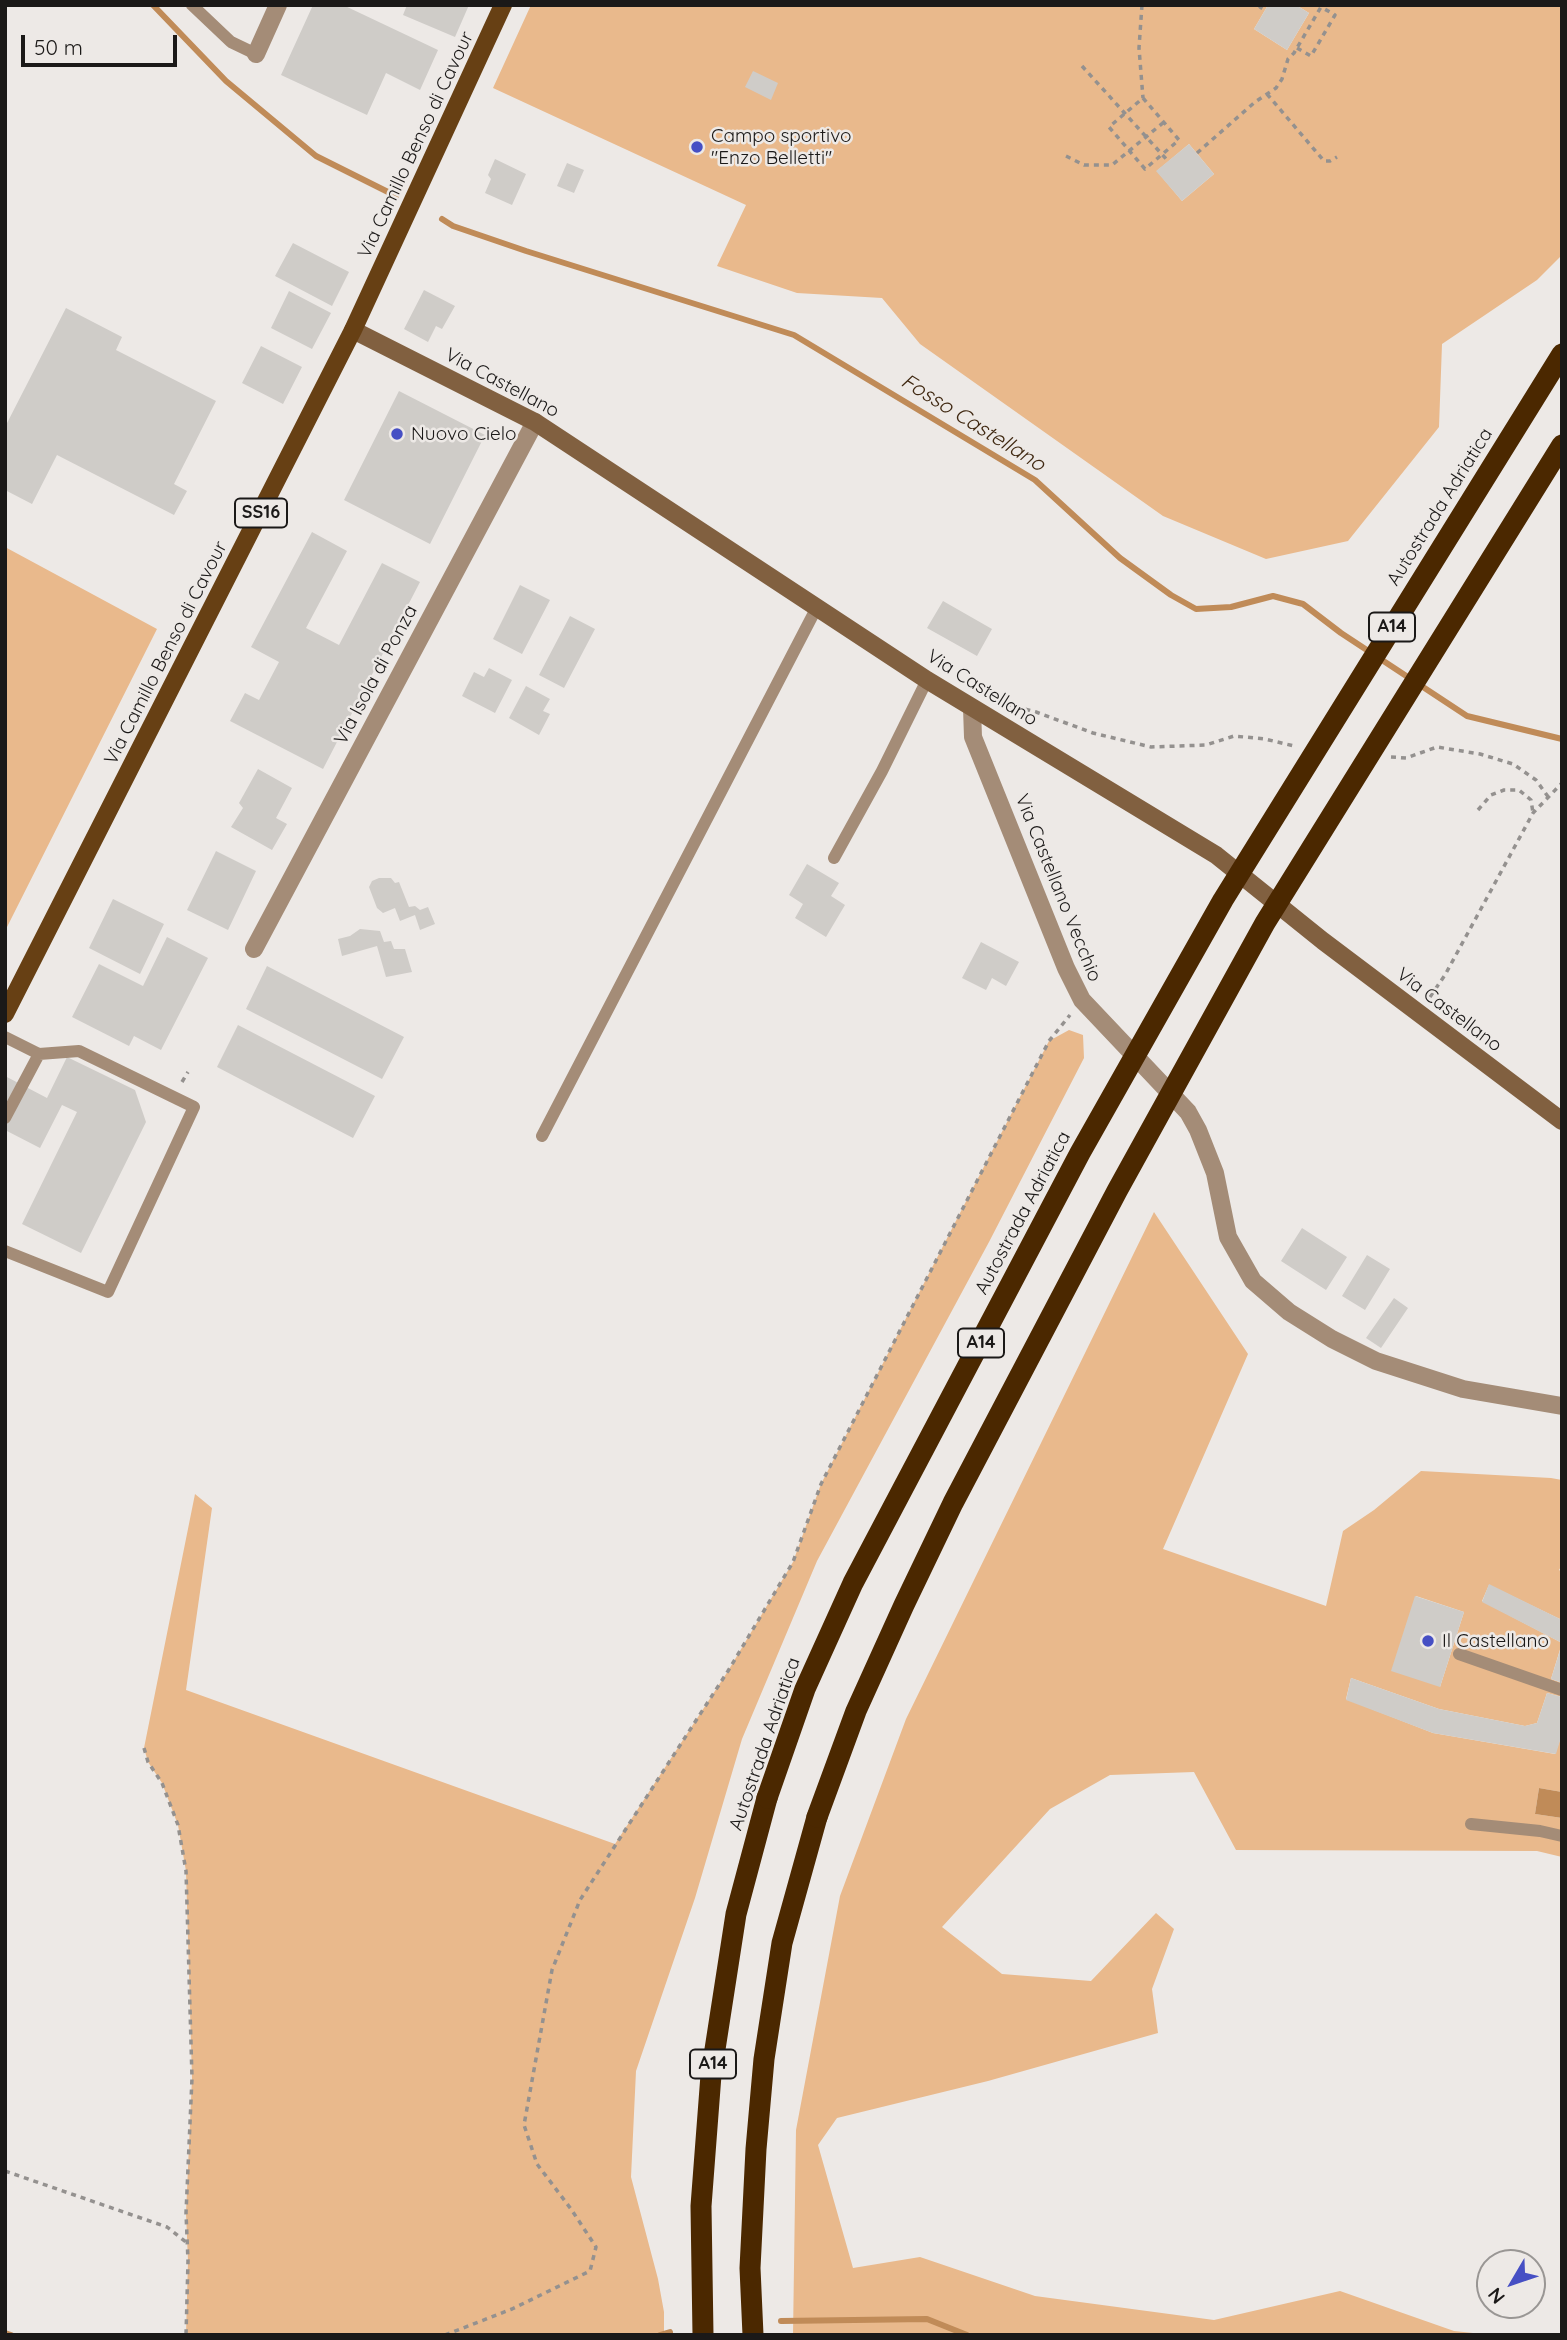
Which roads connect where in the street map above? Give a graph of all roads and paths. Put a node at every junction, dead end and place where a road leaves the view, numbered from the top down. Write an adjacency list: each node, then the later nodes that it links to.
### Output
1 (192, 5): 9 (lane)
2 (278, 5): 9 (street)
3 (503, 5): 22 (main road, Via Camillo Benso di Cavour / SS16)
4 (1142, 5): 12 (path)
5 (1261, 5): 7 (path)
6 (1320, 6): 8 (path); 8 (path)
7 (1265, 10)
8 (1297, 48): 11 (path)
9 (256, 54)
10 (1082, 66): 13 (path)
11 (1267, 94): 17 (path); 20 (path)
12 (1143, 97): 13 (path); 14 (path)
13 (1126, 112): 15 (path); 16 (path)
14 (1164, 122): 15 (path); 18 (path)
15 (1147, 137): 16 (path); 18 (path)
16 (1130, 152): 18 (path); 19 (path)
17 (1197, 153)
18 (1162, 154): 21 (path)
19 (1066, 156)
20 (1337, 157)
21 (1168, 161)
22 (354, 330): 24 (street, Via Castellano); 39 (main road, Via Camillo Benso di Cavour / SS16)
23 (1562, 354): 56 (highway, Autostrada Adriatica / A14, bridge)
24 (535, 422): 26 (street, Via Castellano); 36 (street, Via Isola di Ponza)
25 (1562, 446): 57 (highway, A14, bridge)
26 (817, 607): 27 (street, Via Castellano); 44 (lane)
27 (928, 680): 28 (street, Via Castellano); 35 (lane)
28 (972, 708): 29 (path); 38 (street, Via Castellano Vecchio); 43 (street, Via Castellano)
29 (1301, 748)
30 (1382, 757): 32 (path)
31 (1562, 783): 32 (path)
32 (1549, 799): 34 (path)
33 (1478, 810): 34 (path)
34 (1533, 813): 37 (path)
35 (834, 858)
36 (254, 949)
37 (1437, 987)
38 (1082, 1000): 46 (street, Via Castellano Vecchio); 55 (path)
39 (5, 1014)
40 (5, 1037): 41 (lane)
41 (39, 1054): 42 (lane); 45 (lane)
42 (5, 1118)
43 (1562, 1121)
44 (542, 1136)
45 (5, 1251)
46 (1562, 1406)
47 (1459, 1654): 48 (lane)
48 (1562, 1690)
49 (144, 1748): 53 (path)
50 (1471, 1824): 51 (lane)
51 (1562, 1836)
52 (5, 2171): 53 (path)
53 (186, 2242): 54 (path)
54 (186, 2335)
55 (445, 2335)
56 (703, 2335)
57 (753, 2335)

